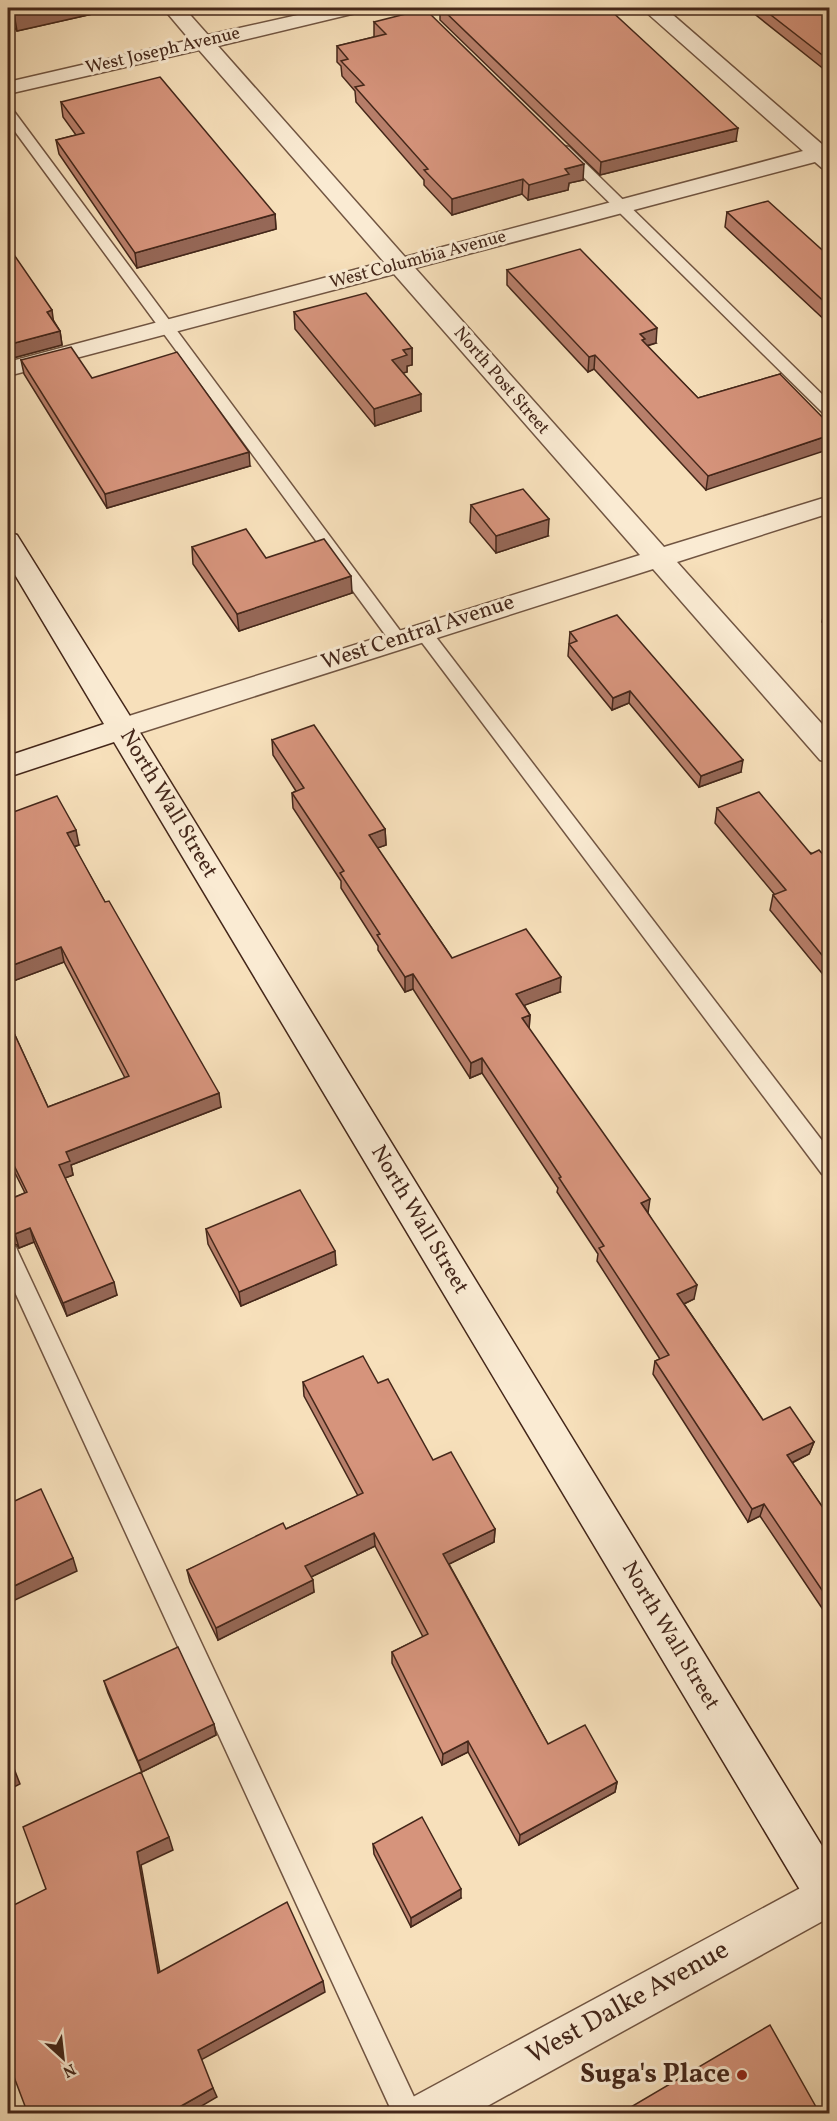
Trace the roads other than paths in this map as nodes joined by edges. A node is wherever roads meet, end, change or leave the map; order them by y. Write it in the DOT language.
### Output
graph roads {
  1 [pos="173,8"];
  2 [pos="353,8"];
  3 [pos="653,8"];
  4 [pos="204,41"];
  5 [pos="8,88"];
  6 [pos="8,113"];
  7 [pos="553,140"];
  8 [pos="826,156"];
  9 [pos="621,206"];
  10 [pos="399,265"];
  11 [pos="168,327"];
  12 [pos="8,369"];
  13 [pos="830,411"];
  14 [pos="830,504"];
  15 [pos="9,547"];
  16 [pos="655,557"];
  17 [pos="411,636"];
  18 [pos="123,728"];
  19 [pos="830,753"];
  20 [pos="8,767"];
  21 [pos="830,1168"];
  22 [pos="8,1254"];
  23 [pos="828,1896"];
  24 [pos="408,2114"];
  25 [pos="427,2114"];
  1 -- 4 [label="street, North Post Street"];
  2 -- 4 [label="street, West Joseph Avenue"];
  3 -- 8 [label="street"];
  4 -- 5 [label="street, West Joseph Avenue"];
  4 -- 10 [label="street, North Post Street"];
  6 -- 11 [label="lane"];
  7 -- 9 [label="lane"];
  8 -- 9 [label="street, West Columbia Avenue"];
  9 -- 10 [label="street, West Columbia Avenue"];
  9 -- 13 [label="lane"];
  10 -- 11 [label="street, West Columbia Avenue"];
  10 -- 16 [label="street, North Post Street"];
  11 -- 12 [label="street, West Columbia Avenue"];
  11 -- 17 [label="lane"];
  14 -- 16 [label="street, West Central Avenue"];
  15 -- 18 [label="street, North Wall Street"];
  16 -- 17 [label="street, West Central Avenue"];
  16 -- 19 [label="street, North Post Street"];
  17 -- 18 [label="street, West Central Avenue"];
  17 -- 21 [label="lane"];
  18 -- 20 [label="street, West Central Avenue"];
  18 -- 23 [label="street, North Wall Street"];
  22 -- 24 [label="lane"];
  23 -- 25 [label="street, West Dalke Avenue"];
}
